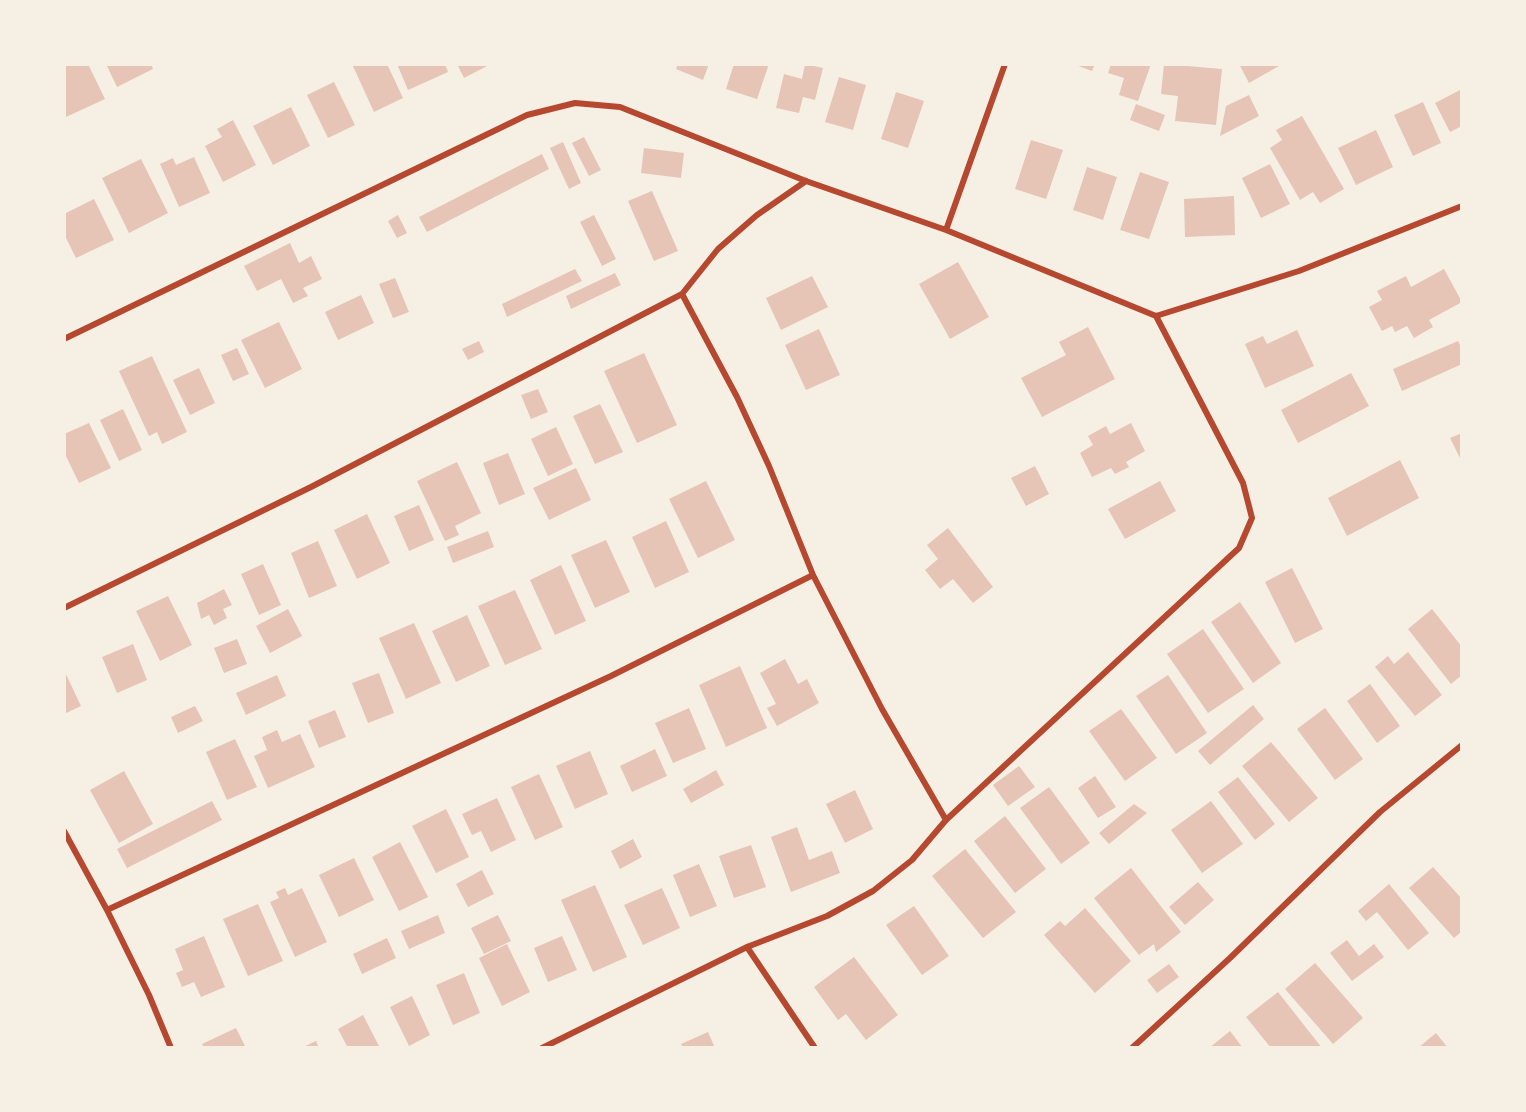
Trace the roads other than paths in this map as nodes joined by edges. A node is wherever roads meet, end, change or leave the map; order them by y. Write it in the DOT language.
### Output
graph roads {
  1 [pos="1005,64"];
  2 [pos="806,181"];
  3 [pos="1461,206"];
  4 [pos="946,230"];
  5 [pos="682,294"];
  6 [pos="1156,316"];
  7 [pos="64,339"];
  8 [pos="813,575"];
  9 [pos="64,608"];
  10 [pos="1461,745"];
  11 [pos="946,820"];
  12 [pos="64,831"];
  13 [pos="107,910"];
  14 [pos="747,947"];
  15 [pos="171,1047"];
  16 [pos="542,1047"];
  17 [pos="815,1047"];
  18 [pos="1132,1047"];
  1 -- 4 [label="street"];
  2 -- 4 [label="street"];
  2 -- 5 [label="street"];
  2 -- 7 [label="street"];
  3 -- 6 [label="street"];
  4 -- 6 [label="street"];
  5 -- 8 [label="street"];
  5 -- 9 [label="street"];
  6 -- 11 [label="street"];
  8 -- 11 [label="street"];
  8 -- 13 [label="street"];
  10 -- 18 [label="street"];
  11 -- 14 [label="street"];
  12 -- 13 [label="street"];
  13 -- 15 [label="street"];
  14 -- 16 [label="street"];
  14 -- 17 [label="street"];
}
